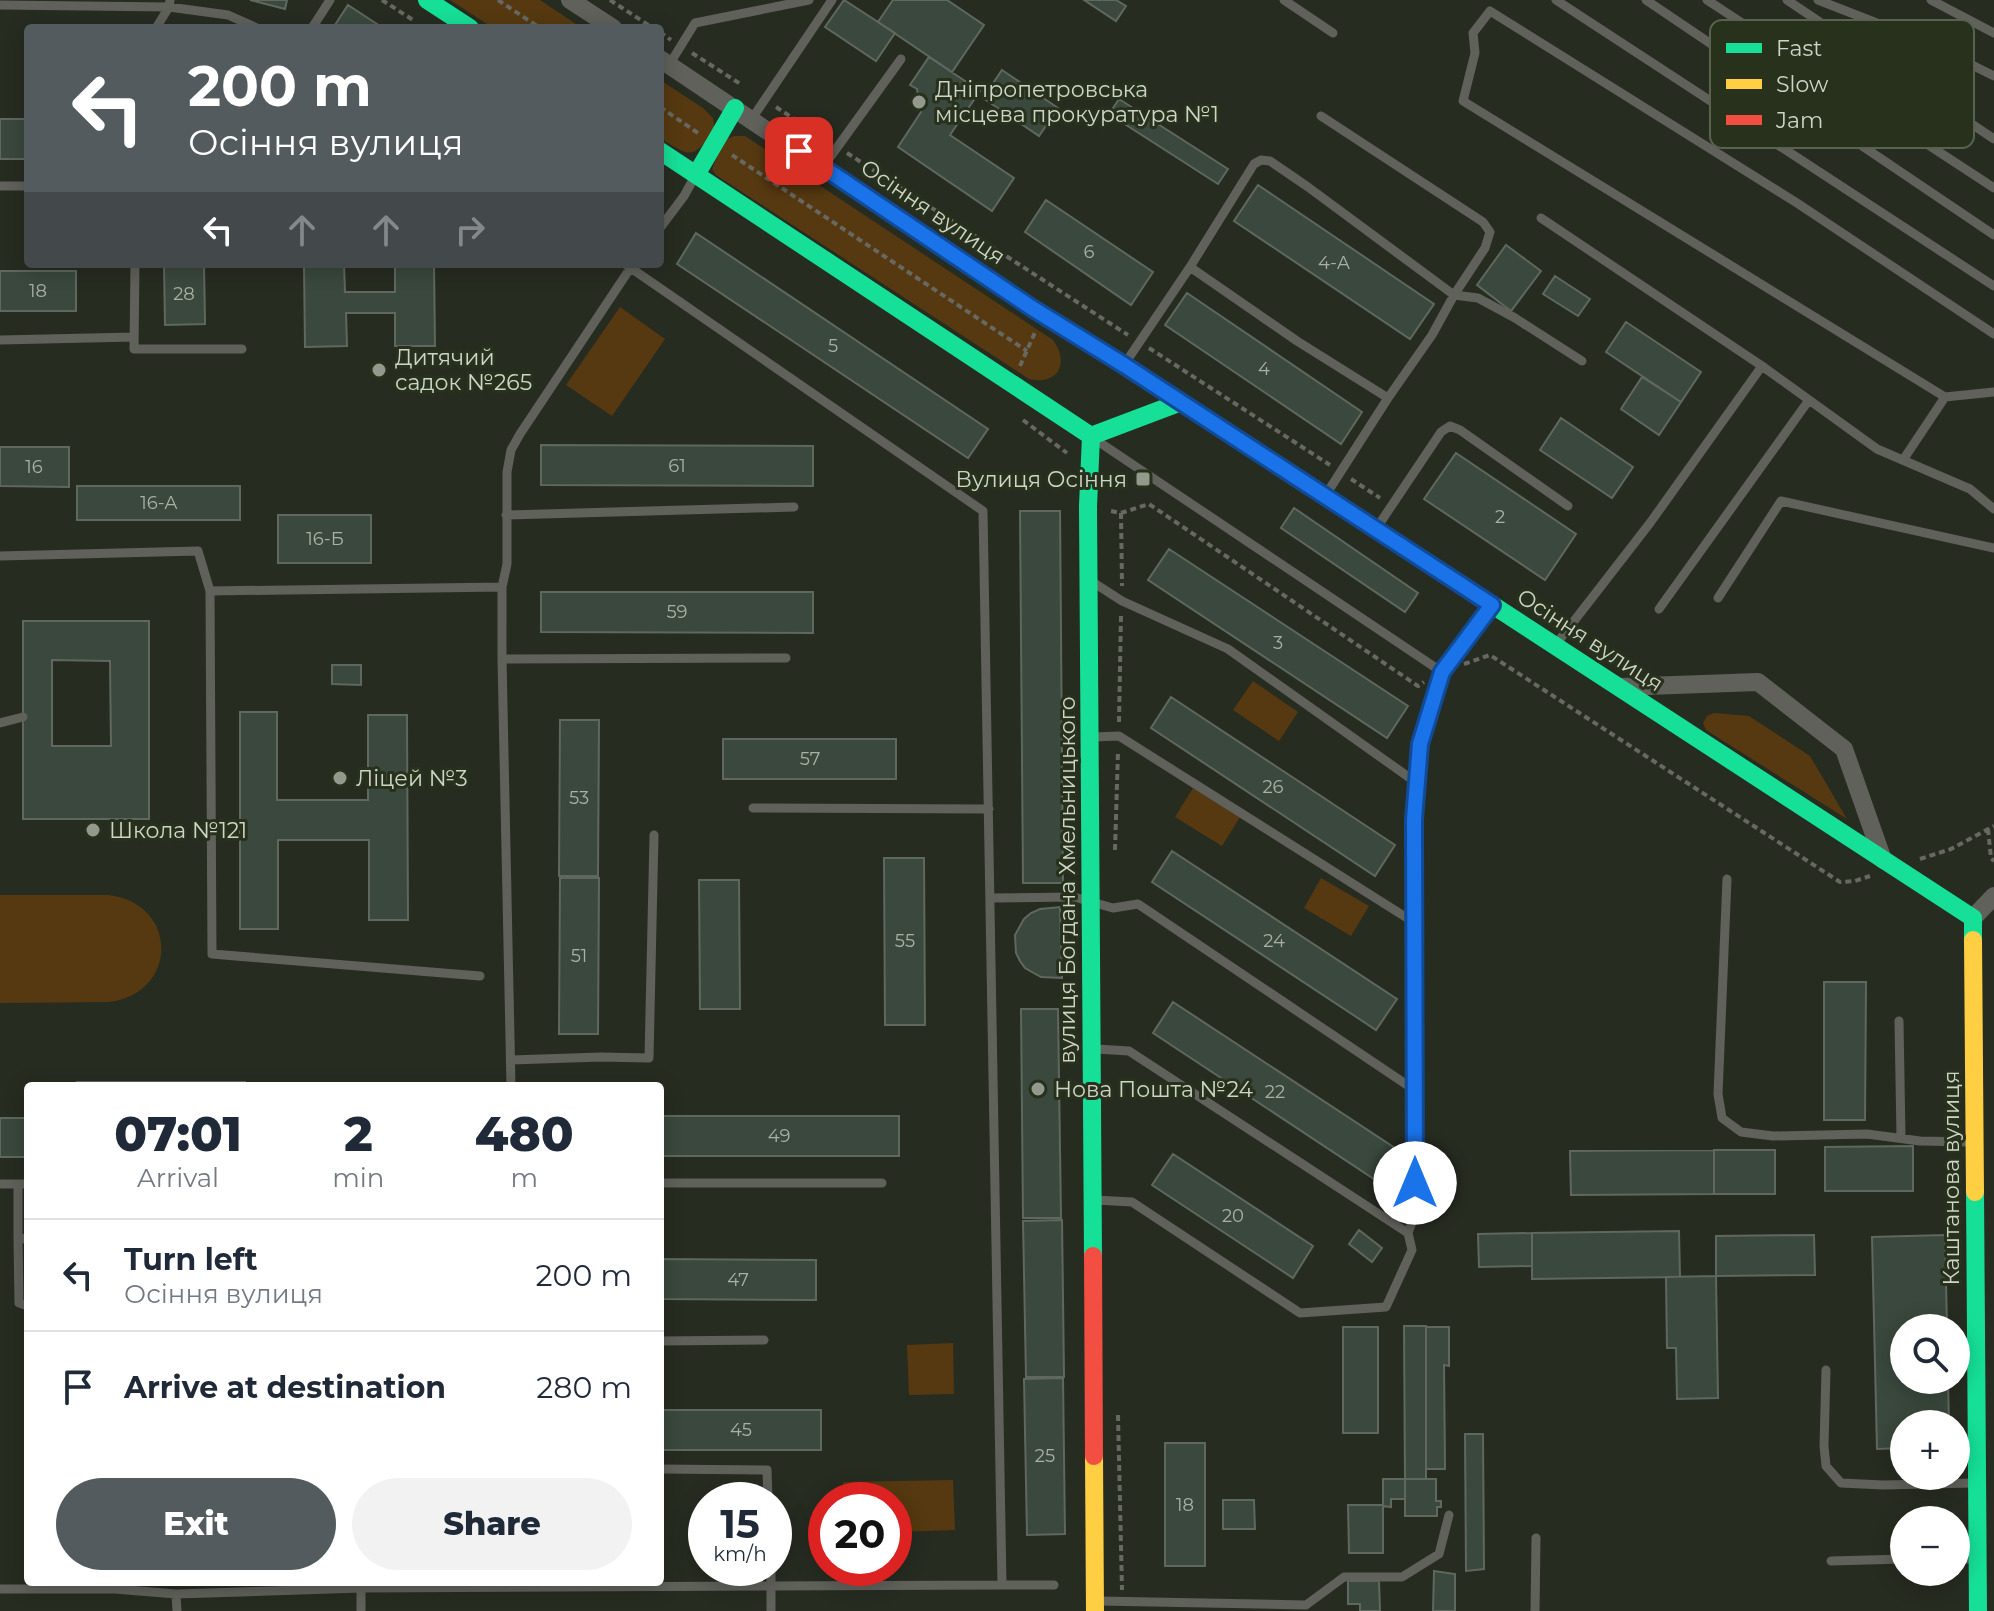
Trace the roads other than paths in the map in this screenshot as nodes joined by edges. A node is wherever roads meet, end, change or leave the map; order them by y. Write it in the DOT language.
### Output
graph roads {
  1 [pos="330,0"];
  2 [pos="427,0"];
  3 [pos="570,0"];
  4 [pos="809,0"];
  5 [pos="832,0"];
  6 [pos="1284,0"];
  7 [pos="1556,0"];
  8 [pos="1646,0"];
  9 [pos="1707,0"];
  10 [pos="1787,0"];
  11 [pos="1818,0"];
  12 [pos="1931,0"];
  13 [pos="170,3"];
  14 [pos="0,5"];
  15 [pos="1738,20"];
  16 [pos="1817,20"];
  17 [pos="1869,20"];
  18 [pos="1969,20"];
  19 [pos="1974,23"];
  20 [pos="158,24"];
  21 [pos="248,24"];
  22 [pos="315,24"];
  23 [pos="464,24"];
  24 [pos="607,24"];
  25 [pos="1333,33"];
  26 [pos="1994,33"];
  27 [pos="1710,43"];
  28 [pos="901,59"];
  29 [pos="665,62"];
  30 [pos="1974,66"];
  31 [pos="1994,76"];
  32 [pos="1710,101"];
  33 [pos="735,108"];
  34 [pos="1321,116"];
  35 [pos="751,120"];
  36 [pos="1974,126"];
  37 [pos="1994,139"];
  38 [pos="1783,148"];
  39 [pos="1865,148"];
  40 [pos="1933,148"];
  41 [pos="664,154"];
  42 [pos="823,167"];
  43 [pos="696,175"];
  44 [pos="0,186"];
  45 [pos="24,186"];
  46 [pos="1994,188"];
  47 [pos="1541,218"];
  48 [pos="664,223"];
  49 [pos="1994,235"];
  50 [pos="1190,267"];
  51 [pos="135,268"];
  52 [pos="627,268"];
  53 [pos="633,268"];
  54 [pos="1994,286"];
  55 [pos="1454,295"];
  56 [pos="1994,334"];
  57 [pos="134,337"];
  58 [pos="0,340"];
  59 [pos="242,349"];
  60 [pos="1582,361"];
  61 [pos="1124,365"];
  62 [pos="1762,366"];
  63 [pos="1994,392"];
  64 [pos="1945,397"];
  65 [pos="1388,398"];
  66 [pos="1809,400"];
  67 [pos="1181,402"];
  68 [pos="1091,436"];
  69 [pos="1903,460"];
  70 [pos="1325,496"];
  71 [pos="1568,506"];
  72 [pos="794,507"];
  73 [pos="1994,509"];
  74 [pos="506,515"];
  75 [pos="1376,529"];
  76 [pos="1994,548"];
  77 [pos="0,556"];
  78 [pos="1089,579"];
  79 [pos="502,587"];
  80 [pos="210,591"];
  81 [pos="1718,598"];
  82 [pos="1492,605"];
  83 [pos="1659,609"];
  84 [pos="1554,646"];
  85 [pos="786,658"];
  86 [pos="502,659"];
  87 [pos="1442,672"];
  88 [pos="1618,687"];
  89 [pos="23,717"];
  90 [pos="0,723"];
  91 [pos="1090,737"];
  92 [pos="1417,783"];
  93 [pos="753,808"];
  94 [pos="989,809"];
  95 [pos="654,835"];
  96 [pos="1888,863"];
  97 [pos="1727,879"];
  98 [pos="1994,896"];
  99 [pos="990,898"];
  100 [pos="1091,903"];
  101 [pos="1973,918"];
  102 [pos="1415,923"];
  103 [pos="480,976"];
  104 [pos="1899,1021"];
  105 [pos="1092,1049"];
  106 [pos="511,1060"];
  107 [pos="511,1082"];
  108 [pos="1416,1091"];
  109 [pos="1901,1137"];
  110 [pos="1975,1142"];
  111 [pos="664,1183"];
  112 [pos="882,1183"];
  113 [pos="0,1184"];
  114 [pos="23,1184"];
  115 [pos="1091,1199"];
  116 [pos="1408,1233"];
  117 [pos="23,1238"];
  118 [pos="24,1305"];
  119 [pos="764,1340"];
  120 [pos="664,1341"];
  121 [pos="1826,1370"];
  122 [pos="664,1469"];
  123 [pos="767,1482"];
  124 [pos="1977,1483"];
  125 [pos="1449,1515"];
  126 [pos="1536,1538"];
  127 [pos="1890,1559"];
  128 [pos="1970,1559"];
  129 [pos="1978,1559"];
  130 [pos="1831,1561"];
  131 [pos="664,1585"];
  132 [pos="688,1585"];
  133 [pos="1002,1585"];
  134 [pos="1054,1585"];
  135 [pos="56,1586"];
  136 [pos="437,1586"];
  137 [pos="772,1586"];
  138 [pos="792,1586"];
  139 [pos="361,1588"];
  140 [pos="0,1589"];
  141 [pos="176,1594"];
  142 [pos="1095,1606"];
  143 [pos="177,1611"];
  144 [pos="361,1611"];
  145 [pos="771,1611"];
  146 [pos="1535,1611"];
  147 [pos="1978,1611"];
  1 -- 22 [label="lane"];
  2 -- 23 [label="street"];
  3 -- 24 [label="street"];
  4 -- 29 [label="lane"];
  5 -- 35 [label="lane"];
  6 -- 25 [label="lane"];
  7 -- 32 [label="lane"];
  8 -- 27 [label="lane"];
  9 -- 15 [label="lane"];
  10 -- 16 [label="lane"];
  11 -- 17 [label="lane"];
  12 -- 18 [label="lane"];
  13 -- 14 [label="lane"];
  13 -- 20 [label="lane"];
  13 -- 21 [label="lane"];
  19 -- 26 [label="lane"];
  28 -- 42 [label="lane"];
  29 -- 33 [label="street, Осіння вулиця"];
  30 -- 31 [label="lane"];
  33 -- 35 [label="street, Осіння вулиця"];
  33 -- 43 [label="street"];
  34 -- 55 [label="lane"];
  35 -- 42 [label="street, Осіння вулиця"];
  36 -- 37 [label="lane"];
  38 -- 54 [label="lane"];
  39 -- 49 [label="lane"];
  40 -- 46 [label="lane"];
  41 -- 43 [label="street"];
  42 -- 61 [label="street, Осіння вулиця"];
  43 -- 48 [label="lane"];
  43 -- 68 [label="street"];
  44 -- 45 [label="lane"];
  47 -- 62 [label="lane"];
  50 -- 55 [label="lane"];
  50 -- 61 [label="lane"];
  50 -- 65 [label="lane"];
  51 -- 57 [label="lane"];
  52 -- 74 [label="lane"];
  53 -- 94 [label="lane"];
  55 -- 60 [label="lane"];
  55 -- 65 [label="lane"];
  56 -- 64 [label="lane"];
  57 -- 58 [label="lane"];
  57 -- 59 [label="lane"];
  61 -- 67 [label="street, Осіння вулиця"];
  62 -- 66 [label="lane"];
  62 -- 84 [label="lane"];
  63 -- 64 [label="lane"];
  64 -- 69 [label="lane"];
  65 -- 70 [label="lane"];
  66 -- 69 [label="lane"];
  66 -- 83 [label="lane"];
  67 -- 68 [label="street"];
  67 -- 70 [label="street, Осіння вулиця"];
  68 -- 78 [label="street, вулиця Богдана Хмельницького"];
  68 -- 87 [label="lane"];
  69 -- 73 [label="lane"];
  70 -- 75 [label="street, Осіння вулиця"];
  71 -- 75 [label="lane"];
  72 -- 74 [label="lane"];
  74 -- 79 [label="lane"];
  75 -- 82 [label="street, Осіння вулиця"];
  76 -- 81 [label="lane"];
  77 -- 80 [label="lane"];
  78 -- 91 [label="street, вулиця Богдана Хмельницького"];
  78 -- 92 [label="lane"];
  79 -- 80 [label="lane"];
  79 -- 86 [label="lane"];
  80 -- 103 [label="lane"];
  82 -- 84 [label="street, Осіння вулиця"];
  82 -- 87 [label="lane"];
  84 -- 88 [label="street, Осіння вулиця"];
  85 -- 86 [label="lane"];
  86 -- 106 [label="lane"];
  87 -- 92 [label="lane"];
  88 -- 96 [label="street, Осіння вулиця"];
  88 -- 96 [label="street"];
  89 -- 90 [label="lane"];
  91 -- 100 [label="street, вулиця Богдана Хмельницького"];
  91 -- 102 [label="lane"];
  92 -- 102 [label="lane"];
  93 -- 94 [label="lane"];
  94 -- 99 [label="lane"];
  95 -- 106 [label="lane"];
  96 -- 101 [label="street, Осіння вулиця"];
  97 -- 109 [label="lane"];
  98 -- 101 [label="street"];
  99 -- 100 [label="lane"];
  99 -- 133 [label="lane"];
  100 -- 105 [label="street, вулиця Богдана Хмельницького"];
  100 -- 108 [label="lane"];
  101 -- 110 [label="street, Каштанова вулиця"];
  102 -- 108 [label="lane"];
  104 -- 109 [label="lane"];
  105 -- 115 [label="street, вулиця Богдана Хмельницького"];
  105 -- 116 [label="lane"];
  106 -- 107 [label="lane"];
  108 -- 116 [label="lane"];
  109 -- 110 [label="lane"];
  110 -- 124 [label="street, Каштанова вулиця"];
  111 -- 112 [label="lane"];
  113 -- 114 [label="lane"];
  114 -- 117 [label="lane"];
  115 -- 116 [label="lane"];
  115 -- 142 [label="street, вулиця Богдана Хмельницького"];
  117 -- 118 [label="lane"];
  119 -- 120 [label="lane"];
  121 -- 124 [label="lane"];
  122 -- 123 [label="lane"];
  124 -- 129 [label="street, Каштанова вулиця"];
  125 -- 142 [label="lane"];
  126 -- 146 [label="lane"];
  127 -- 130 [label="lane"];
  128 -- 129 [label="lane"];
  129 -- 147 [label="street, Каштанова вулиця"];
  131 -- 132 [label="lane"];
  133 -- 134 [label="lane"];
  133 -- 138 [label="lane"];
  135 -- 140 [label="lane"];
  135 -- 141 [label="lane"];
  136 -- 139 [label="lane"];
  137 -- 145 [label="lane"];
  139 -- 141 [label="lane"];
  139 -- 144 [label="lane"];
  141 -- 143 [label="lane"];
}
